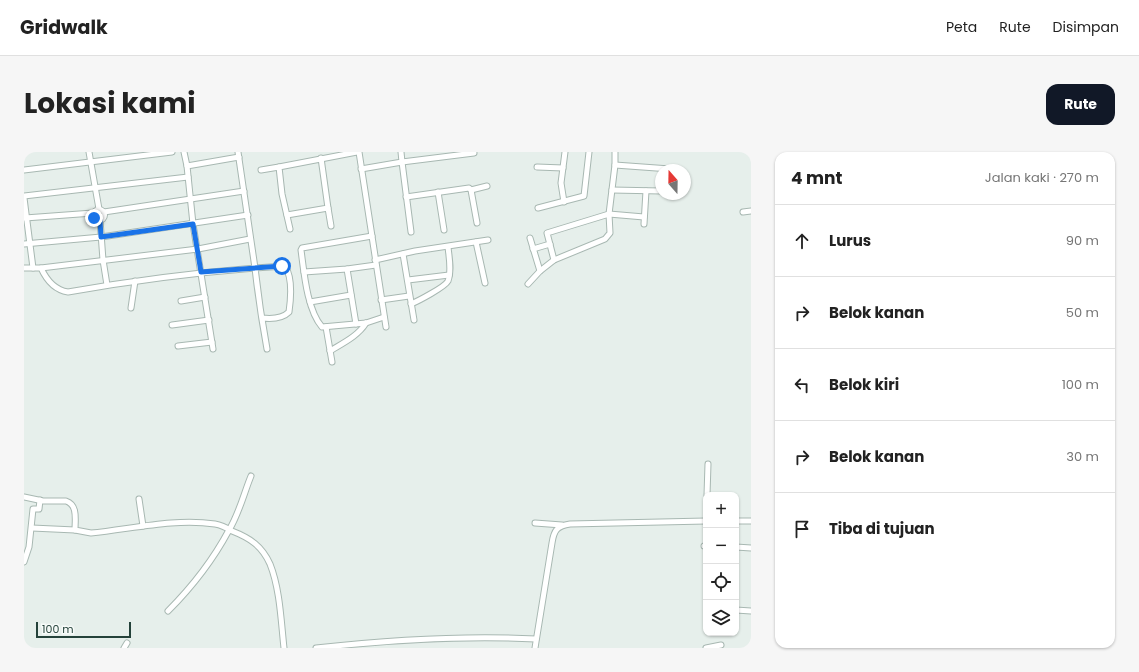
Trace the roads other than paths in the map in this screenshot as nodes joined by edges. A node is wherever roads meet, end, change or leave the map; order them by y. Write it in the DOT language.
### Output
graph roads {
  1 [pos="89,152"];
  2 [pos="172,152"];
  3 [pos="184,152"];
  4 [pos="358,152"];
  5 [pos="401,152"];
  6 [pos="565,152"];
  7 [pos="589,152"];
  8 [pos="615,152"];
  9 [pos="474,153"];
  10 [pos="239,154"];
  11 [pos="436,155"];
  12 [pos="321,158"];
  13 [pos="402,162"];
  14 [pos="91,163"];
  15 [pos="615,165"];
  16 [pos="187,166"];
  17 [pos="279,167"];
  18 [pos="537,167"];
  19 [pos="563,168"];
  20 [pos="361,169"];
  21 [pos="655,169"];
  22 [pos="24,170"];
  23 [pos="261,170"];
  24 [pos="188,177"];
  25 [pos="486,186"];
  26 [pos="95,188"];
  27 [pos="471,190"];
  28 [pos="612,190"];
  29 [pos="244,191"];
  30 [pos="646,191"];
  31 [pos="655,191"];
  32 [pos="438,192"];
  33 [pos="24,197"];
  34 [pos="406,197"];
  35 [pos="191,199"];
  36 [pos="564,202"];
  37 [pos="328,208"];
  38 [pos="538,208"];
  39 [pos="102,210"];
  40 [pos="751,211"];
  41 [pos="743,212"];
  42 [pos="93,213"];
  43 [pos="609,214"];
  44 [pos="248,215"];
  45 [pos="287,215"];
  46 [pos="644,217"];
  47 [pos="26,218"];
  48 [pos="100,220"];
  49 [pos="477,223"];
  50 [pos="193,224"];
  51 [pos="644,224"];
  52 [pos="331,226"];
  53 [pos="290,228"];
  54 [pos="444,230"];
  55 [pos="411,232"];
  56 [pos="372,236"];
  57 [pos="101,237"];
  58 [pos="530,238"];
  59 [pos="250,239"];
  60 [pos="488,240"];
  61 [pos="476,242"];
  62 [pos="24,244"];
  63 [pos="30,244"];
  64 [pos="550,244"];
  65 [pos="448,247"];
  66 [pos="198,249"];
  67 [pos="533,249"];
  68 [pos="404,254"];
  69 [pos="103,260"];
  70 [pos="554,260"];
  71 [pos="376,262"];
  72 [pos="24,268"];
  73 [pos="33,268"];
  74 [pos="41,268"];
  75 [pos="255,268"];
  76 [pos="347,269"];
  77 [pos="540,271"];
  78 [pos="201,272"];
  79 [pos="304,272"];
  80 [pos="449,274"];
  81 [pos="408,280"];
  82 [pos="135,281"];
  83 [pos="486,283"];
  84 [pos="528,284"];
  85 [pos="107,285"];
  86 [pos="351,295"];
  87 [pos="409,296"];
  88 [pos="205,297"];
  89 [pos="381,300"];
  90 [pos="181,301"];
  91 [pos="310,302"];
  92 [pos="411,304"];
  93 [pos="130,308"];
  94 [pos="262,318"];
  95 [pos="384,318"];
  96 [pos="209,320"];
  97 [pos="414,320"];
  98 [pos="366,323"];
  99 [pos="356,324"];
  100 [pos="172,325"];
  101 [pos="326,327"];
  102 [pos="386,327"];
  103 [pos="212,342"];
  104 [pos="178,346"];
  105 [pos="213,349"];
  106 [pos="267,349"];
  107 [pos="330,351"];
  108 [pos="332,362"];
  109 [pos="708,464"];
  110 [pos="251,476"];
  111 [pos="707,492"];
  112 [pos="24,497"];
  113 [pos="139,499"];
  114 [pos="40,500"];
  115 [pos="703,520"];
  116 [pos="739,521"];
  117 [pos="751,521"];
  118 [pos="535,523"];
  119 [pos="562,525"];
  120 [pos="143,526"];
  121 [pos="32,528"];
  122 [pos="228,529"];
  123 [pos="75,530"];
  124 [pos="739,547"];
  125 [pos="751,548"];
  126 [pos="24,562"];
  127 [pos="739,610"];
  128 [pos="168,611"];
  129 [pos="751,611"];
  130 [pos="536,639"];
  131 [pos="721,645"];
  132 [pos="284,648"];
  133 [pos="316,648"];
  134 [pos="535,648"];
  135 [pos="706,648"];
  1 -- 14 [label="street"];
  2 -- 14 [label="street"];
  3 -- 16 [label="street"];
  4 -- 12 [label="street"];
  4 -- 20 [label="street"];
  5 -- 13 [label="street"];
  6 -- 19 [label="street"];
  7 -- 36 [label="street"];
  8 -- 15 [label="street"];
  9 -- 11 [label="street"];
  10 -- 16 [label="street"];
  10 -- 29 [label="street"];
  11 -- 13 [label="street"];
  12 -- 17 [label="street"];
  12 -- 37 [label="street"];
  13 -- 20 [label="street"];
  13 -- 34 [label="street"];
  14 -- 22 [label="street"];
  14 -- 26 [label="street"];
  15 -- 21 [label="street"];
  15 -- 28 [label="street"];
  16 -- 24 [label="street"];
  17 -- 23 [label="street"];
  17 -- 45 [label="street"];
  18 -- 19 [label="street"];
  19 -- 36 [label="street"];
  20 -- 56 [label="street"];
  24 -- 26 [label="street"];
  24 -- 35 [label="street"];
  25 -- 27 [label="street"];
  26 -- 33 [label="street"];
  26 -- 39 [label="street"];
  27 -- 32 [label="street"];
  27 -- 49 [label="street"];
  28 -- 30 [label="street"];
  28 -- 43 [label="street"];
  29 -- 35 [label="street"];
  29 -- 44 [label="street"];
  30 -- 31 [label="street"];
  30 -- 46 [label="street"];
  32 -- 34 [label="street"];
  32 -- 54 [label="street"];
  33 -- 47 [label="street"];
  34 -- 55 [label="street"];
  35 -- 39 [label="street"];
  35 -- 50 [label="street"];
  36 -- 38 [label="street"];
  37 -- 45 [label="street"];
  37 -- 52 [label="street"];
  39 -- 42 [label="street"];
  39 -- 48 [label="street"];
  40 -- 41 [label="street"];
  42 -- 47 [label="street"];
  42 -- 48 [label="street"];
  43 -- 46 [label="street"];
  43 -- 64 [label="street"];
  43 -- 70 [label="street"];
  44 -- 50 [label="street"];
  44 -- 59 [label="street"];
  45 -- 53 [label="street"];
  46 -- 51 [label="street"];
  47 -- 63 [label="street"];
  48 -- 57 [label="street"];
  50 -- 57 [label="street"];
  50 -- 66 [label="street"];
  56 -- 71 [label="street"];
  56 -- 79 [label="street"];
  57 -- 63 [label="street"];
  57 -- 69 [label="street"];
  58 -- 67 [label="street"];
  59 -- 66 [label="street"];
  59 -- 75 [label="street"];
  60 -- 61 [label="street"];
  61 -- 65 [label="street"];
  61 -- 83 [label="street"];
  62 -- 63 [label="street"];
  63 -- 73 [label="street"];
  64 -- 67 [label="street"];
  64 -- 70 [label="street"];
  65 -- 68 [label="street"];
  65 -- 80 [label="street"];
  66 -- 69 [label="street"];
  66 -- 78 [label="street"];
  67 -- 77 [label="street"];
  68 -- 71 [label="street"];
  68 -- 81 [label="street"];
  69 -- 74 [label="street"];
  69 -- 85 [label="street"];
  70 -- 77 [label="street"];
  71 -- 76 [label="street"];
  71 -- 89 [label="street"];
  72 -- 73 [label="street"];
  73 -- 74 [label="street"];
  74 -- 85 [label="street"];
  75 -- 78 [label="street"];
  75 -- 94 [label="street"];
  75 -- 94 [label="street"];
  76 -- 79 [label="street"];
  76 -- 86 [label="street"];
  77 -- 84 [label="street"];
  78 -- 82 [label="street"];
  78 -- 88 [label="street"];
  79 -- 91 [label="street"];
  80 -- 81 [label="street"];
  80 -- 92 [label="street"];
  81 -- 87 [label="street"];
  82 -- 85 [label="street"];
  82 -- 93 [label="street"];
  86 -- 91 [label="street"];
  86 -- 99 [label="street"];
  87 -- 89 [label="street"];
  87 -- 92 [label="street"];
  88 -- 90 [label="street"];
  88 -- 96 [label="street"];
  89 -- 95 [label="street"];
  91 -- 101 [label="street"];
  92 -- 97 [label="street"];
  94 -- 106 [label="street"];
  95 -- 98 [label="street"];
  95 -- 102 [label="street"];
  96 -- 100 [label="street"];
  96 -- 103 [label="street"];
  98 -- 99 [label="street"];
  98 -- 107 [label="street"];
  99 -- 101 [label="street"];
  101 -- 107 [label="street"];
  103 -- 104 [label="street"];
  103 -- 105 [label="street"];
  107 -- 108 [label="street"];
  109 -- 111 [label="street"];
  110 -- 122 [label="street"];
  112 -- 114 [label="street"];
  113 -- 120 [label="street"];
  114 -- 121 [label="street"];
  114 -- 123 [label="street"];
  115 -- 119 [label="street"];
  116 -- 117 [label="street"];
  118 -- 119 [label="street"];
  119 -- 130 [label="street"];
  120 -- 122 [label="street"];
  120 -- 123 [label="street"];
  121 -- 123 [label="street"];
  121 -- 126 [label="street"];
  122 -- 128 [label="street"];
  122 -- 132 [label="street"];
  124 -- 125 [label="street"];
  127 -- 129 [label="street"];
  130 -- 133 [label="street"];
  130 -- 134 [label="street"];
  131 -- 135 [label="street"];
}
